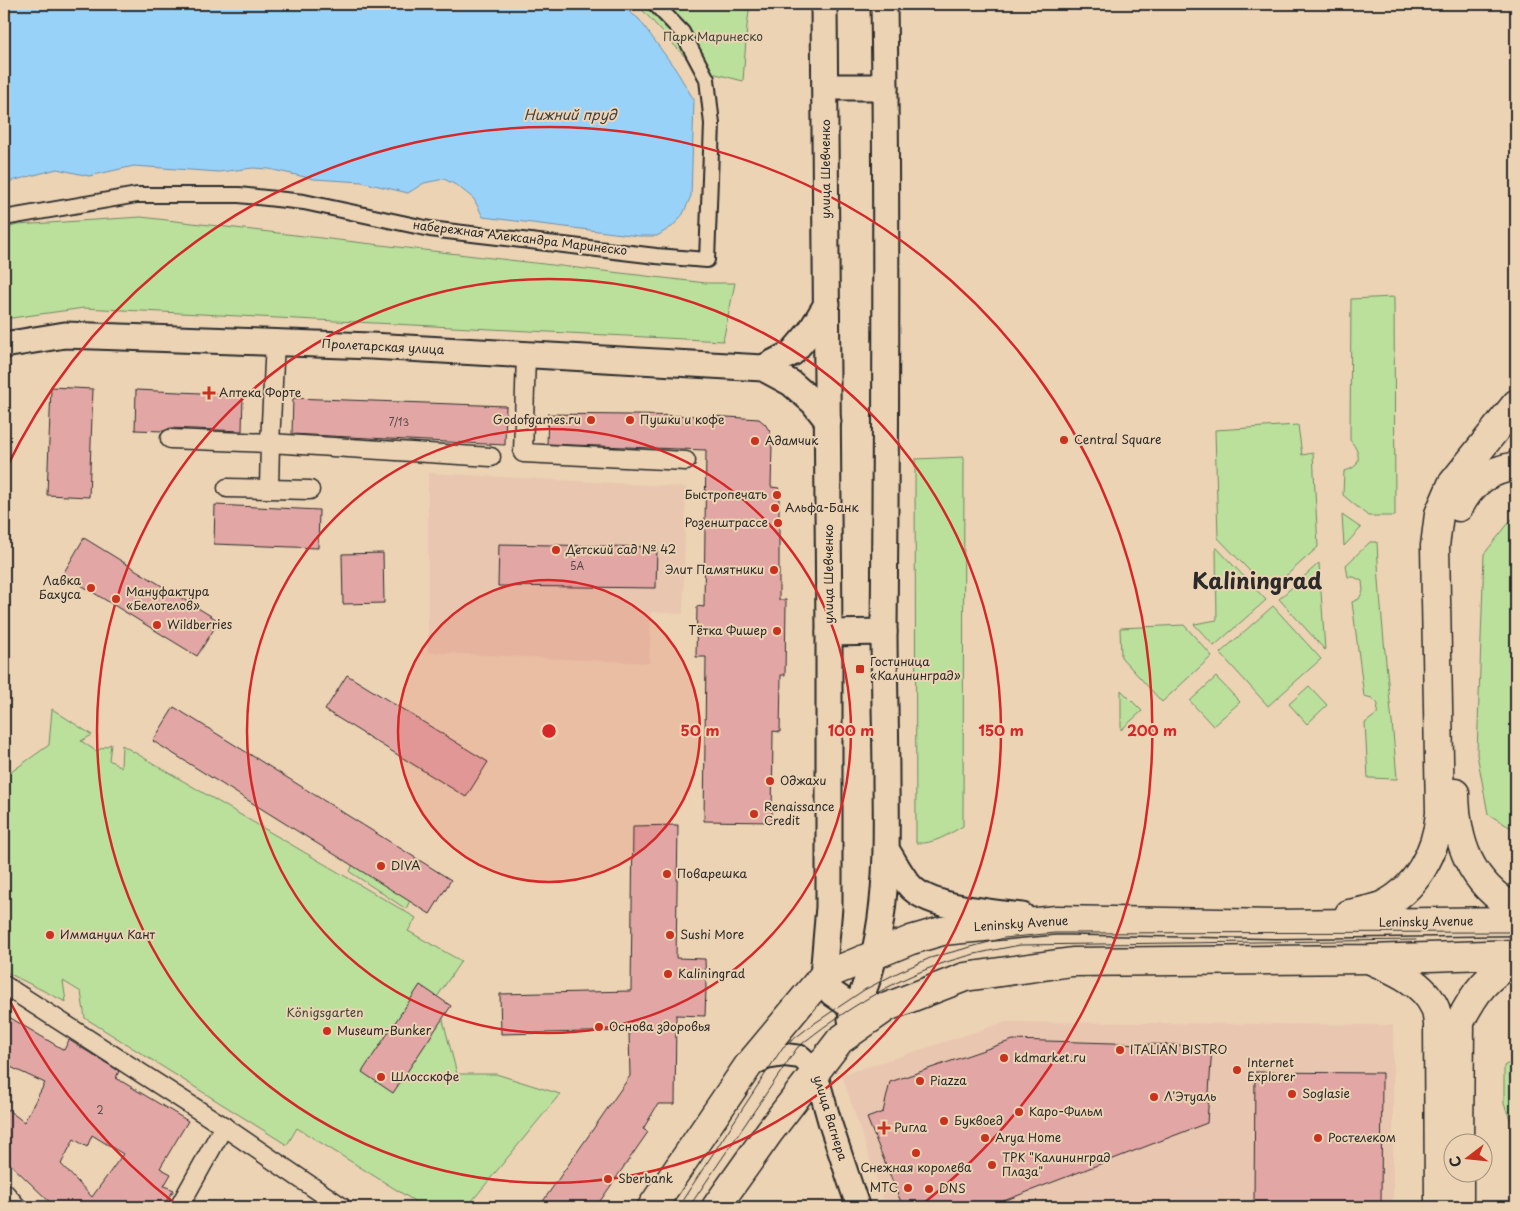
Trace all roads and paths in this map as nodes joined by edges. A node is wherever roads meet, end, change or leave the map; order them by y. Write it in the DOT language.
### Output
graph roads {
  1 [pos="655,4"];
  2 [pos="824,4"];
  3 [pos="884,4"];
  4 [pos="826,87"];
  5 [pos="885,87"];
  6 [pos="4,218"];
  7 [pos="827,304"];
  8 [pos="275,342"];
  9 [pos="4,345"];
  10 [pos="526,356"];
  11 [pos="763,368"];
  12 [pos="1516,404"];
  13 [pos="828,421"];
  14 [pos="170,439"];
  15 [pos="270,444"];
  16 [pos="491,457"];
  17 [pos="686,461"];
  18 [pos="1516,466"];
  19 [pos="227,488"];
  20 [pos="269,489"];
  21 [pos="310,490"];
  22 [pos="884,632"];
  23 [pos="829,633"];
  24 [pos="887,851"];
  25 [pos="1516,909"];
  26 [pos="1057,920"];
  27 [pos="1516,921"];
  28 [pos="1314,923"];
  29 [pos="1516,954"];
  30 [pos="873,956"];
  31 [pos="1370,959"];
  32 [pos="1516,959"];
  33 [pos="822,976"];
  34 [pos="4,985"];
  35 [pos="858,1006"];
  36 [pos="887,1007"];
  37 [pos="840,1040"];
  38 [pos="748,1066"];
  39 [pos="815,1070"];
  40 [pos="224,1126"];
  41 [pos="1460,1134"];
  42 [pos="1459,1184"];
  43 [pos="4,1192"];
  44 [pos="18,1207"];
  45 [pos="178,1207"];
  46 [pos="342,1207"];
  47 [pos="652,1207"];
  48 [pos="716,1207"];
  49 [pos="858,1207"];
  50 [pos="1439,1207"];
  51 [pos="1459,1207"];
  1 -- 6 [label="street, набережная Александра Маринеско"];
  2 -- 4 [label="main road, улица Шевченко"];
  3 -- 5 [label="main road"];
  4 -- 5 [label="main road"];
  4 -- 7 [label="main road, улица Шевченко"];
  5 -- 22 [label="main road"];
  7 -- 11 [label="main road"];
  7 -- 13 [label="main road, улица Шевченко"];
  8 -- 9 [label="main road, Пролетарская улица"];
  8 -- 10 [label="main road, Пролетарская улица"];
  8 -- 15 [label="street"];
  10 -- 11 [label="main road, Пролетарская улица"];
  10 -- 17 [label="street"];
  11 -- 13 [label="main road, Пролетарская улица"];
  12 -- 28 [label="main road"];
  13 -- 23 [label="main road, улица Шевченко"];
  14 -- 15 [label="street"];
  15 -- 16 [label="street"];
  15 -- 20 [label="street"];
  18 -- 25 [label="main road"];
  19 -- 20 [label="street"];
  20 -- 21 [label="street"];
  22 -- 23 [label="main road"];
  22 -- 24 [label="main road"];
  23 -- 33 [label="main road, улица Шевченко"];
  24 -- 26 [label="main road"];
  24 -- 30 [label="main road"];
  26 -- 28 [label="main road, Leninsky Avenue"];
  26 -- 30 [label="main road, Leninsky Avenue"];
  27 -- 28 [label="main road, Leninsky Avenue"];
  29 -- 31 [label="main road"];
  30 -- 33 [label="main road, Leninsky Avenue"];
  30 -- 35 [label="main road"];
  31 -- 36 [label="main road"];
  31 -- 50 [label="main road"];
  32 -- 41 [label="main road"];
  33 -- 35 [label="main road"];
  33 -- 38 [label="main road, Leninsky Avenue"];
  34 -- 40 [label="street"];
  35 -- 36 [label="main road"];
  35 -- 37 [label="main road"];
  36 -- 37 [label="main road"];
  37 -- 39 [label="main road"];
  38 -- 39 [label="street, улица Вагнера"];
  38 -- 47 [label="main road, Leninsky Avenue"];
  39 -- 48 [label="main road"];
  39 -- 49 [label="street, улица Вагнера"];
  40 -- 45 [label="street"];
  40 -- 46 [label="street"];
  42 -- 51 [label="main road"];
  43 -- 44 [label="street"];
}
